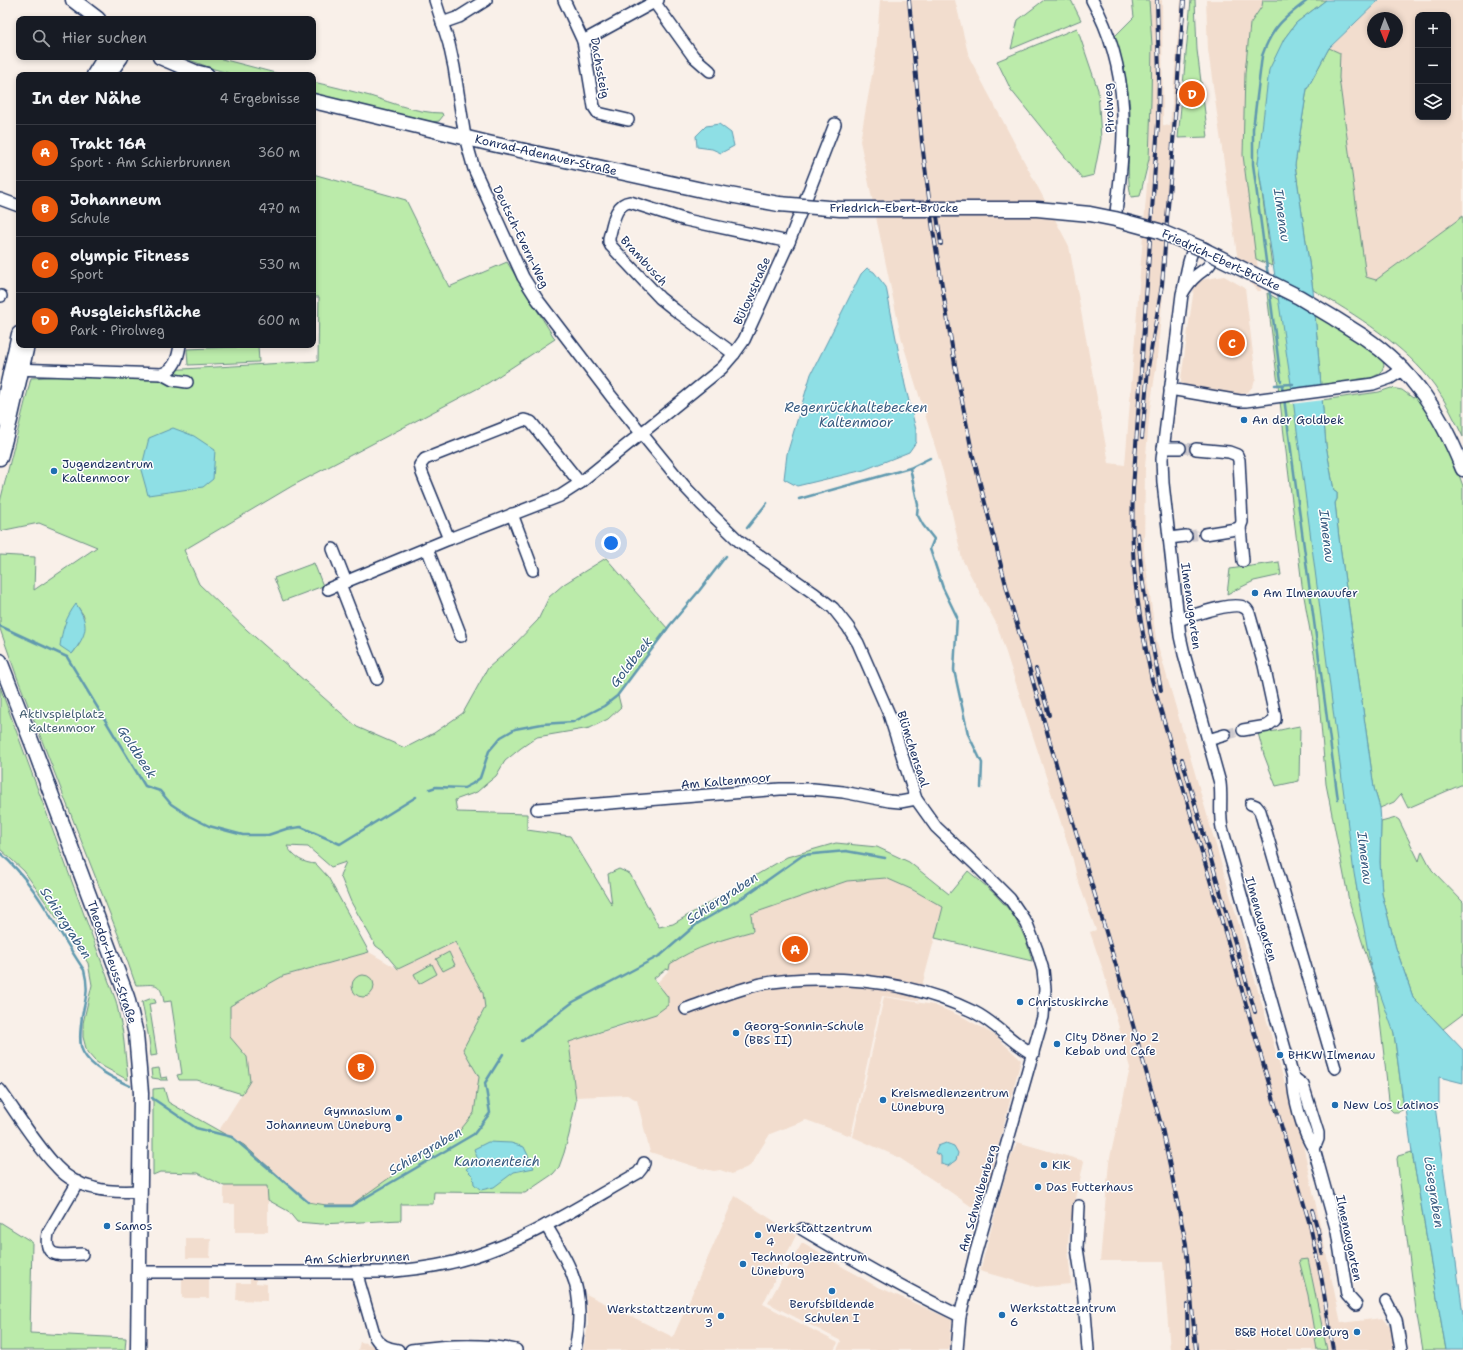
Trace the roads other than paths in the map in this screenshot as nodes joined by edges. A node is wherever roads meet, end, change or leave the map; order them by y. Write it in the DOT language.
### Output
graph roads {
  1 [pos="73,0"];
  2 [pos="435,0"];
  3 [pos="486,0"];
  4 [pos="564,0"];
  5 [pos="1092,0"];
  6 [pos="656,1"];
  7 [pos="94,16"];
  8 [pos="442,23"];
  9 [pos="584,41"];
  10 [pos="103,60"];
  11 [pos="119,60"];
  12 [pos="167,60"];
  13 [pos="710,71"];
  14 [pos="96,72"];
  15 [pos="110,72"];
  16 [pos="195,72"];
  17 [pos="316,102"];
  18 [pos="628,120"];
  19 [pos="835,124"];
  20 [pos="465,137"];
  21 [pos="0,195"];
  22 [pos="16,197"];
  23 [pos="0,199"];
  24 [pos="779,204"];
  25 [pos="16,205"];
  26 [pos="1116,220"];
  27 [pos="789,242"];
  28 [pos="1182,294"];
  29 [pos="18,348"];
  30 [pos="26,348"];
  31 [pos="179,348"];
  32 [pos="734,354"];
  33 [pos="16,369"];
  34 [pos="1404,369"];
  35 [pos="162,374"];
  36 [pos="187,382"];
  37 [pos="1170,389"];
  38 [pos="0,419"];
  39 [pos="642,434"];
  40 [pos="1162,448"];
  41 [pos="1180,448"];
  42 [pos="1196,449"];
  43 [pos="0,458"];
  44 [pos="1463,469"];
  45 [pos="580,483"];
  46 [pos="686,488"];
  47 [pos="512,514"];
  48 [pos="1240,527"];
  49 [pos="1205,534"];
  50 [pos="1186,536"];
  51 [pos="1169,538"];
  52 [pos="449,539"];
  53 [pos="427,548"];
  54 [pos="333,549"];
  55 [pos="1243,561"];
  56 [pos="533,570"];
  57 [pos="343,583"];
  58 [pos="328,588"];
  59 [pos="1178,620"];
  60 [pos="461,636"];
  61 [pos="0,662"];
  62 [pos="377,679"];
  63 [pos="1243,730"];
  64 [pos="1225,735"];
  65 [pos="1208,740"];
  66 [pos="916,799"];
  67 [pos="1251,804"];
  68 [pos="537,810"];
  69 [pos="686,1009"];
  70 [pos="1033,1054"];
  71 [pos="1335,1068"];
  72 [pos="0,1090"];
  73 [pos="644,1163"];
  74 [pos="78,1182"];
  75 [pos="140,1191"];
  76 [pos="1079,1206"];
  77 [pos="546,1225"];
  78 [pos="802,1229"];
  79 [pos="82,1254"];
  80 [pos="139,1272"];
  81 [pos="358,1272"];
  82 [pos="1386,1301"];
  83 [pos="1356,1305"];
  84 [pos="960,1316"];
  85 [pos="138,1350"];
  86 [pos="398,1350"];
  87 [pos="411,1350"];
  88 [pos="516,1350"];
  89 [pos="576,1350"];
  90 [pos="957,1350"];
  91 [pos="1088,1350"];
  92 [pos="1401,1350"];
  1 -- 7 [label="main road"];
  2 -- 8 [label="street, Deutsch-Evern-Weg"];
  3 -- 8 [label="street"];
  4 -- 9 [label="street, Dachssteig"];
  5 -- 26 [label="street, Pirolweg"];
  6 -- 9 [label="street"];
  6 -- 13 [label="street"];
  8 -- 20 [label="street, Deutsch-Evern-Weg"];
  9 -- 18 [label="street, Dachssteig"];
  10 -- 14 [label="main road"];
  11 -- 15 [label="main road"];
  12 -- 16 [label="main road"];
  17 -- 20 [label="main road, Konrad-Adenauer-Straße"];
  19 -- 27 [label="street, Bülowstraße"];
  20 -- 24 [label="main road, Konrad-Adenauer-Straße"];
  20 -- 39 [label="street, Deutsch-Evern-Weg"];
  21 -- 22 [label="street"];
  23 -- 25 [label="street"];
  24 -- 26 [label="main road, Friedrich-Ebert-Brücke, bridge"];
  26 -- 34 [label="main road, Friedrich-Ebert-Brücke, bridge"];
  27 -- 32 [label="street, Bülowstraße"];
  27 -- 32 [label="street, Brambusch"];
  28 -- 37 [label="street, Ilmenaugarten"];
  29 -- 33 [label="main road"];
  30 -- 33 [label="main road"];
  31 -- 35 [label="street"];
  32 -- 39 [label="street, Bülowstraße"];
  33 -- 35 [label="street"];
  33 -- 38 [label="main road"];
  33 -- 43 [label="main road"];
  34 -- 37 [label="street"];
  34 -- 44 [label="main road, Friedrich-Ebert-Brücke"];
  35 -- 36 [label="street"];
  37 -- 40 [label="street, Ilmenaugarten"];
  39 -- 45 [label="street, Bülowstraße"];
  39 -- 46 [label="street, Deutsch-Evern-Weg"];
  40 -- 41 [label="street"];
  40 -- 51 [label="street, Ilmenaugarten"];
  42 -- 48 [label="street"];
  45 -- 47 [label="street, Bülowstraße"];
  45 -- 52 [label="street"];
  46 -- 66 [label="street, Blümchensaal"];
  47 -- 52 [label="street, Bülowstraße"];
  47 -- 56 [label="street"];
  48 -- 49 [label="street"];
  48 -- 55 [label="street"];
  50 -- 51 [label="street"];
  51 -- 59 [label="street, Ilmenaugarten"];
  52 -- 53 [label="street, Bülowstraße"];
  53 -- 57 [label="street, Bülowstraße"];
  53 -- 60 [label="street"];
  54 -- 57 [label="street"];
  57 -- 58 [label="street, Bülowstraße"];
  57 -- 62 [label="street"];
  59 -- 63 [label="street"];
  59 -- 65 [label="street, Ilmenaugarten"];
  61 -- 75 [label="main road, Theodor-Heuss-Straße"];
  64 -- 65 [label="street"];
  65 -- 83 [label="street, Ilmenaugarten"];
  66 -- 68 [label="street, Am Kaltenmoor"];
  66 -- 70 [label="street, Blümchensaal"];
  67 -- 71 [label="street"];
  69 -- 70 [label="street"];
  70 -- 84 [label="street, Am Schwalbenberg"];
  72 -- 74 [label="street"];
  73 -- 77 [label="street, Am Schierbrunnen"];
  74 -- 75 [label="street"];
  74 -- 79 [label="street"];
  75 -- 80 [label="main road, Theodor-Heuss-Straße"];
  76 -- 91 [label="street"];
  77 -- 81 [label="street, Am Schierbrunnen"];
  77 -- 89 [label="street"];
  78 -- 84 [label="street"];
  80 -- 81 [label="street, Am Schierbrunnen"];
  80 -- 85 [label="main road, Theodor-Heuss-Straße"];
  81 -- 86 [label="street"];
  82 -- 92 [label="street"];
  84 -- 90 [label="street, Am Schwalbenberg"];
  87 -- 88 [label="street"];
}
